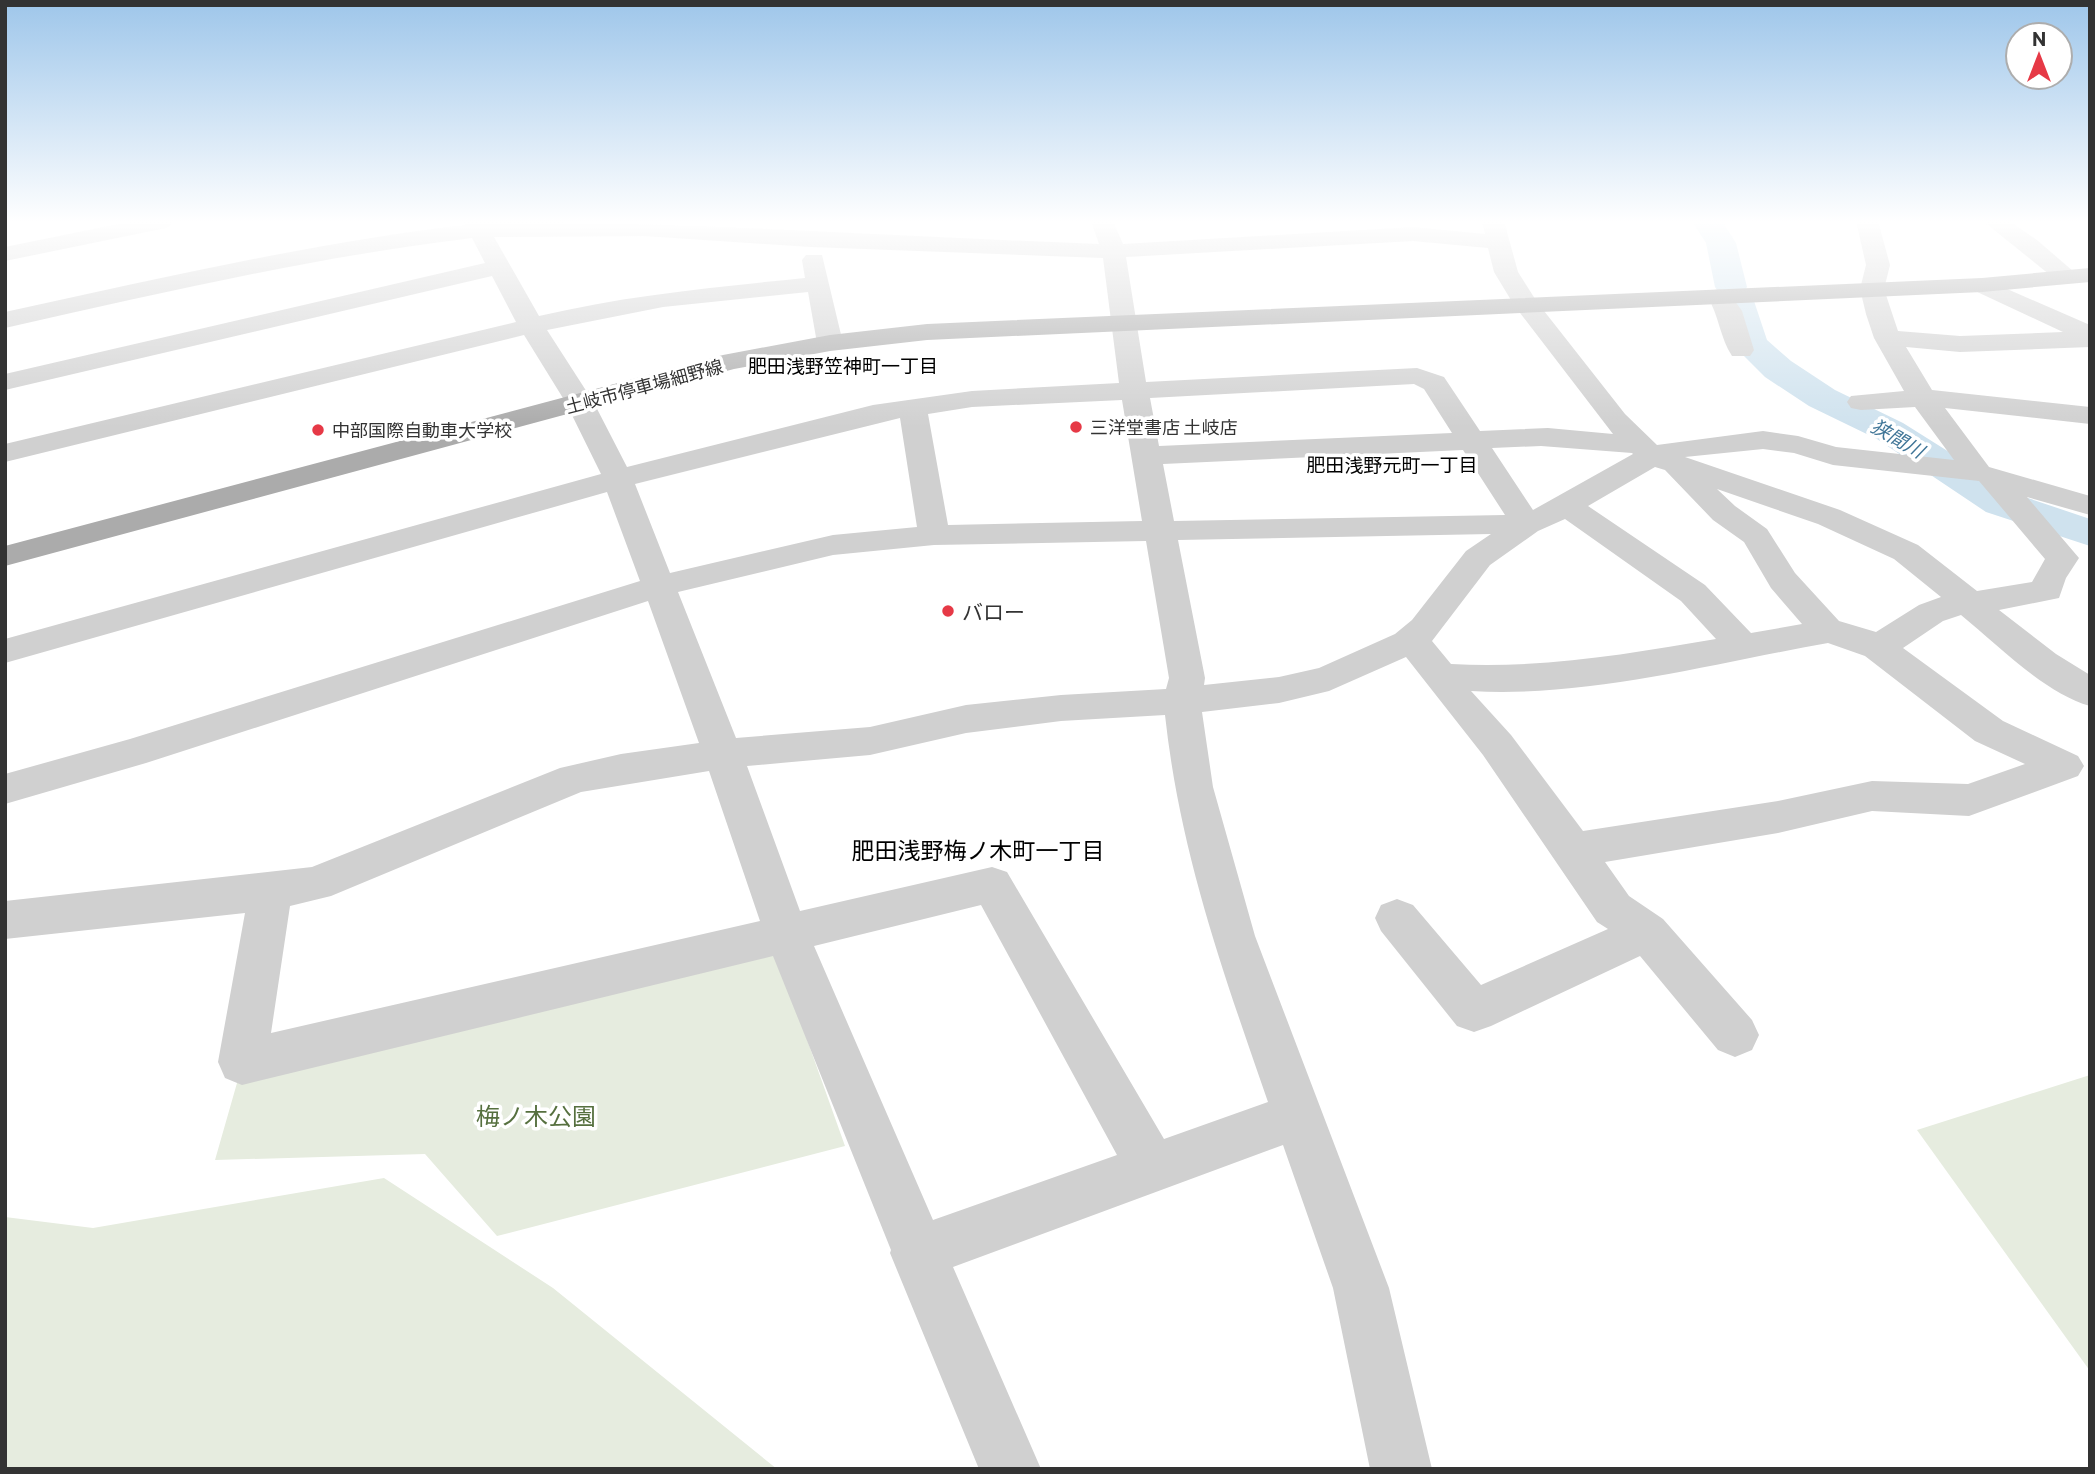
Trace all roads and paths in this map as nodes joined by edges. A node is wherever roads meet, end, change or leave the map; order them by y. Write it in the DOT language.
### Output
graph roads {
  1 [pos="1872,289"];
  2 [pos="143,290"];
  3 [pos="403,290"];
  4 [pos="513,290"];
  5 [pos="763,290"];
  6 [pos="819,290"];
  7 [pos="1118,290"];
  8 [pos="1517,290"];
  9 [pos="1855,290"];
  10 [pos="1992,290"];
  11 [pos="1718,296"];
  12 [pos="1526,305"];
  13 [pos="5,320"];
  14 [pos="1122,324"];
  15 [pos="531,325"];
  16 [pos="2090,337"];
  17 [pos="1888,338"];
  18 [pos="830,343"];
  19 [pos="1741,349"];
  20 [pos="5,382"];
  21 [pos="1134,390"];
  22 [pos="1926,398"];
  23 [pos="1861,402"];
  24 [pos="580,403"];
  25 [pos="913,408"];
  26 [pos="2090,416"];
  27 [pos="1472,441"];
  28 [pos="5,453"];
  29 [pos="1655,455"];
  30 [pos="1146,456"];
  31 [pos="1967,472"];
  32 [pos="618,479"];
  33 [pos="1566,506"];
  34 [pos="2090,506"];
  35 [pos="1527,524"];
  36 [pos="1158,529"];
  37 [pos="934,535"];
  38 [pos="5,556"];
  39 [pos="659,586"];
  40 [pos="1967,603"];
  41 [pos="1828,631"];
  42 [pos="1408,642"];
  43 [pos="1744,647"];
  44 [pos="1878,647"];
  45 [pos="5,651"];
  46 [pos="1441,676"];
  47 [pos="2090,693"];
  48 [pos="1182,701"];
  49 [pos="723,754"];
  50 [pos="2077,763"];
  51 [pos="5,789"];
  52 [pos="1573,849"];
  53 [pos="270,892"];
  54 [pos="1397,918"];
  55 [pos="5,920"];
  56 [pos="1647,932"];
  57 [pos="786,933"];
  58 [pos="1735,1035"];
  59 [pos="1299,1115"];
  60 [pos="1152,1168"];
  61 [pos="918,1253"];
  62 [pos="1010,1469"];
  63 [pos="1401,1469"];
  1 -- 17 [label="street"];
  2 -- 13 [label="street"];
  3 -- 20 [label="street"];
  4 -- 15 [label="street"];
  5 -- 15 [label="street"];
  6 -- 18 [label="street"];
  7 -- 14 [label="street"];
  8 -- 12 [label="street"];
  9 -- 11 [label="main road, 土岐市停車場細野線"];
  10 -- 16 [label="street"];
  11 -- 12 [label="main road, 土岐市停車場細野線"];
  11 -- 19 [label="street"];
  12 -- 14 [label="main road, 土岐市停車場細野線"];
  12 -- 29 [label="street"];
  14 -- 18 [label="main road, 土岐市停車場細野線"];
  14 -- 21 [label="street"];
  15 -- 24 [label="street"];
  15 -- 28 [label="street"];
  16 -- 17 [label="street"];
  17 -- 22 [label="street"];
  18 -- 24 [label="main road, 土岐市停車場細野線"];
  21 -- 25 [label="street"];
  21 -- 27 [label="street"];
  21 -- 30 [label="street"];
  22 -- 23 [label="street"];
  22 -- 26 [label="street"];
  22 -- 31 [label="street"];
  24 -- 32 [label="street"];
  24 -- 38 [label="main road, 土岐市停車場細野線"];
  25 -- 32 [label="street"];
  25 -- 37 [label="street"];
  27 -- 29 [label="street"];
  27 -- 30 [label="street"];
  27 -- 35 [label="street"];
  29 -- 31 [label="street"];
  29 -- 33 [label="street"];
  29 -- 40 [label="street"];
  29 -- 41 [label="street"];
  30 -- 36 [label="street"];
  31 -- 34 [label="street"];
  31 -- 40 [label="street"];
  32 -- 39 [label="street"];
  32 -- 45 [label="street"];
  33 -- 35 [label="street"];
  33 -- 43 [label="street"];
  35 -- 36 [label="street"];
  35 -- 42 [label="street"];
  36 -- 37 [label="street"];
  36 -- 48 [label="street"];
  37 -- 39 [label="street"];
  39 -- 49 [label="street"];
  39 -- 51 [label="street"];
  40 -- 44 [label="street"];
  40 -- 47 [label="street"];
  41 -- 43 [label="street"];
  41 -- 44 [label="street"];
  42 -- 46 [label="street"];
  42 -- 48 [label="street"];
  43 -- 46 [label="street"];
  44 -- 50 [label="street"];
  46 -- 52 [label="street"];
  48 -- 49 [label="street"];
  48 -- 59 [label="street"];
  49 -- 53 [label="street"];
  49 -- 57 [label="street"];
  50 -- 52 [label="street"];
  52 -- 56 [label="street"];
  53 -- 55 [label="street"];
  53 -- 57 [label="street"];
  54 -- 56 [label="street"];
  56 -- 58 [label="street"];
  57 -- 60 [label="street"];
  57 -- 61 [label="street"];
  59 -- 60 [label="street"];
  59 -- 63 [label="street"];
  60 -- 61 [label="street"];
  61 -- 62 [label="street"];
}
